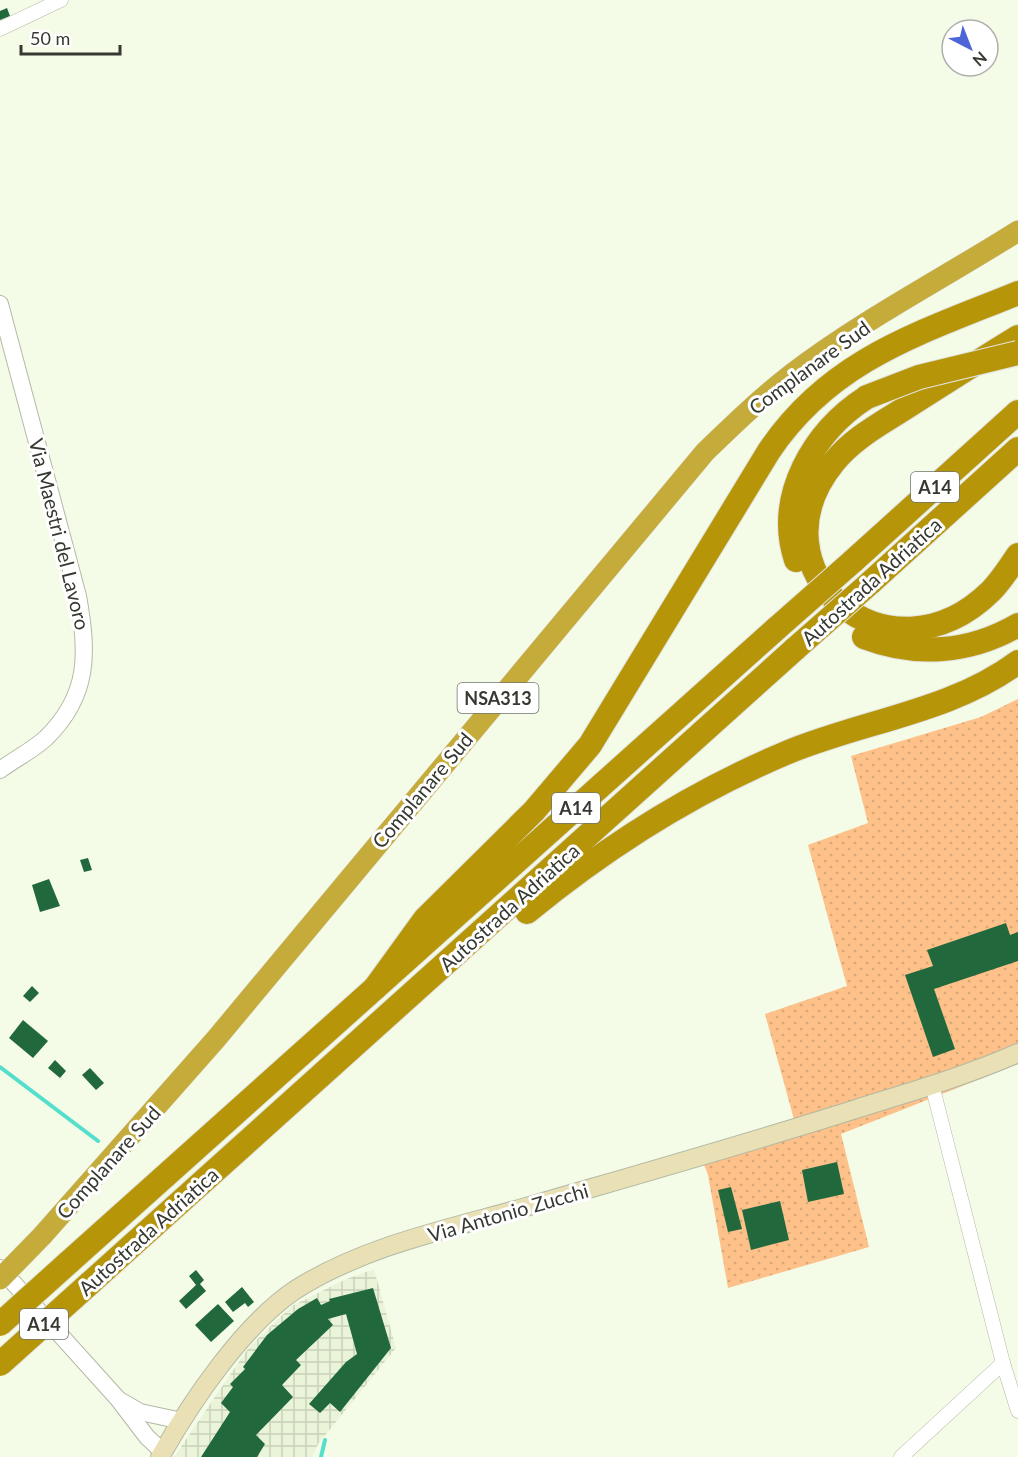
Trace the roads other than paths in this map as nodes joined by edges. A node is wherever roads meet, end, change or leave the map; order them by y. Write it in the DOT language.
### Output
graph roads {
  1 [pos="61,0"];
  2 [pos="0,29"];
  3 [pos="1018,231"];
  4 [pos="1018,293"];
  5 [pos="0,304"];
  6 [pos="1018,337"];
  7 [pos="1018,353"];
  8 [pos="1018,412"];
  9 [pos="1018,449"];
  10 [pos="1018,555"];
  11 [pos="1018,625"];
  12 [pos="1018,663"];
  13 [pos="0,770"];
  14 [pos="460,951"];
  15 [pos="375,987"];
  16 [pos="1018,1053"];
  17 [pos="932,1085"];
  18 [pos="0,1268"];
  19 [pos="0,1279"];
  20 [pos="0,1324"];
  21 [pos="1004,1363"];
  22 [pos="0,1364"];
  23 [pos="118,1399"];
  24 [pos="1018,1411"];
  25 [pos="182,1421"];
  26 [pos="161,1455"];
  27 [pos="901,1457"];
  1 -- 2 [label="street"];
  3 -- 19 [label="highway, Complanare Sud / NSA313, bridge"];
  4 -- 15 [label="highway"];
  5 -- 13 [label="street, Via Maestri del Lavoro"];
  6 -- 10 [label="highway"];
  7 -- 11 [label="highway, bridge"];
  8 -- 15 [label="highway, Autostrada Adriatica / A14, bridge"];
  9 -- 14 [label="highway, Autostrada Adriatica / A14, bridge"];
  12 -- 14 [label="highway"];
  14 -- 22 [label="highway, Autostrada Adriatica / A14, bridge"];
  15 -- 20 [label="highway, Autostrada Adriatica / A14, bridge"];
  16 -- 17 [label="main road, Via Antonio Zucchi"];
  17 -- 21 [label="street"];
  17 -- 25 [label="main road, Via Antonio Zucchi"];
  18 -- 23 [label="street"];
  21 -- 24 [label="street"];
  21 -- 27 [label="street"];
  23 -- 25 [label="street"];
  23 -- 26 [label="street"];
  25 -- 26 [label="main road, Via Antonio Zucchi"];
}
